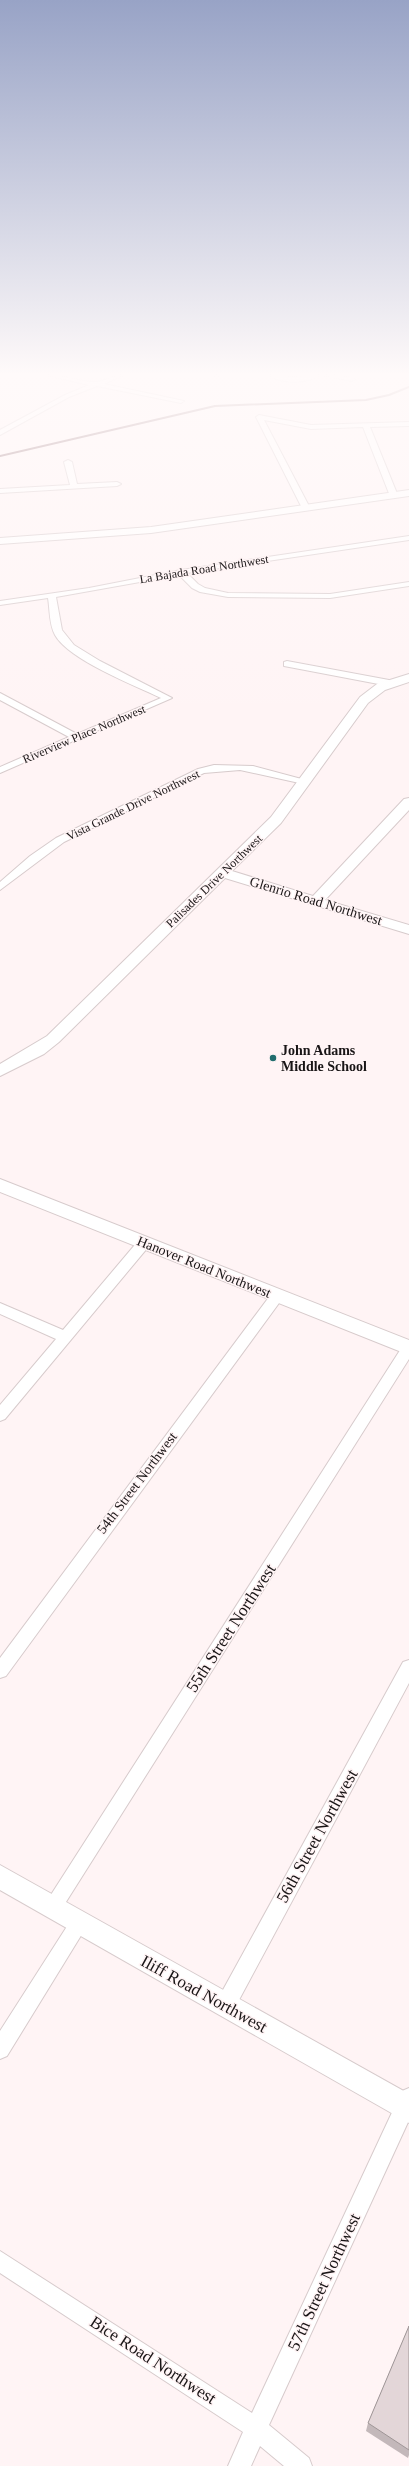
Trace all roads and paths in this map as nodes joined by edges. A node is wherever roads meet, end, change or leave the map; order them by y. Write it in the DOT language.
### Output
graph roads {
  1 [pos="28,490"];
  2 [pos="297,490"];
  3 [pos="392,490"];
  4 [pos="0,492"];
  5 [pos="409,493"];
  6 [pos="394,496"];
  7 [pos="306,508"];
  8 [pos="409,538"];
  9 [pos="0,541"];
  10 [pos="181,572"];
  11 [pos="409,584"];
  12 [pos="52,596"];
  13 [pos="0,603"];
  14 [pos="287,664"];
  15 [pos="409,678"];
  16 [pos="389,683"];
  17 [pos="0,696"];
  18 [pos="76,738"];
  19 [pos="0,770"];
  20 [pos="304,781"];
  21 [pos="409,802"];
  22 [pos="222,873"];
  23 [pos="0,887"];
  24 [pos="316,901"];
  25 [pos="409,930"];
  26 [pos="0,1071"];
  27 [pos="0,1185"];
  28 [pos="144,1243"];
  29 [pos="277,1296"];
  30 [pos="0,1308"];
  31 [pos="65,1337"];
  32 [pos="409,1348"];
  33 [pos="0,1415"];
  34 [pos="409,1667"];
  35 [pos="0,1671"];
  36 [pos="0,1877"];
  37 [pos="53,1907"];
  38 [pos="79,1923"];
  39 [pos="225,2006"];
  40 [pos="0,2048"];
  41 [pos="408,2105"];
  42 [pos="0,2261"];
  43 [pos="256,2428"];
  44 [pos="239,2466"];
  45 [pos="301,2466"];
  1 -- 4 [label="street"];
  2 -- 7 [label="street"];
  3 -- 6 [label="street"];
  5 -- 6 [label="street"];
  6 -- 7 [label="street"];
  7 -- 9 [label="street"];
  8 -- 10 [label="street, La Bajada Road Northwest"];
  10 -- 11 [label="street"];
  10 -- 12 [label="street, La Bajada Road Northwest"];
  12 -- 13 [label="street, La Bajada Road Northwest"];
  12 -- 18 [label="street, Riverview Place Northwest"];
  14 -- 16 [label="street"];
  15 -- 16 [label="street, Palisades Drive Northwest"];
  16 -- 20 [label="street, Palisades Drive Northwest"];
  17 -- 18 [label="street"];
  18 -- 19 [label="street, Riverview Place Northwest"];
  20 -- 22 [label="street, Palisades Drive Northwest"];
  20 -- 23 [label="street, Vista Grande Drive Northwest"];
  21 -- 24 [label="street"];
  22 -- 24 [label="street, Glenrio Road Northwest"];
  22 -- 26 [label="street, Palisades Drive Northwest"];
  24 -- 25 [label="street, Glenrio Road Northwest"];
  27 -- 28 [label="street, Hanover Road Northwest"];
  28 -- 29 [label="street, Hanover Road Northwest"];
  28 -- 31 [label="street"];
  29 -- 32 [label="street, Hanover Road Northwest"];
  29 -- 35 [label="street, 54th Street Northwest"];
  30 -- 31 [label="street"];
  31 -- 33 [label="street"];
  32 -- 37 [label="street, 55th Street Northwest"];
  34 -- 39 [label="street, 56th Street Northwest"];
  36 -- 37 [label="street, Iliff Road Northwest"];
  37 -- 38 [label="street, Iliff Road Northwest"];
  38 -- 39 [label="street, Iliff Road Northwest"];
  38 -- 40 [label="street"];
  39 -- 41 [label="street, Iliff Road Northwest"];
  41 -- 43 [label="street, 57th Street Northwest"];
  42 -- 43 [label="street, Bice Road Northwest"];
  43 -- 44 [label="street, 57th Street Northwest"];
  43 -- 45 [label="street, Bice Road Northwest"];
}
